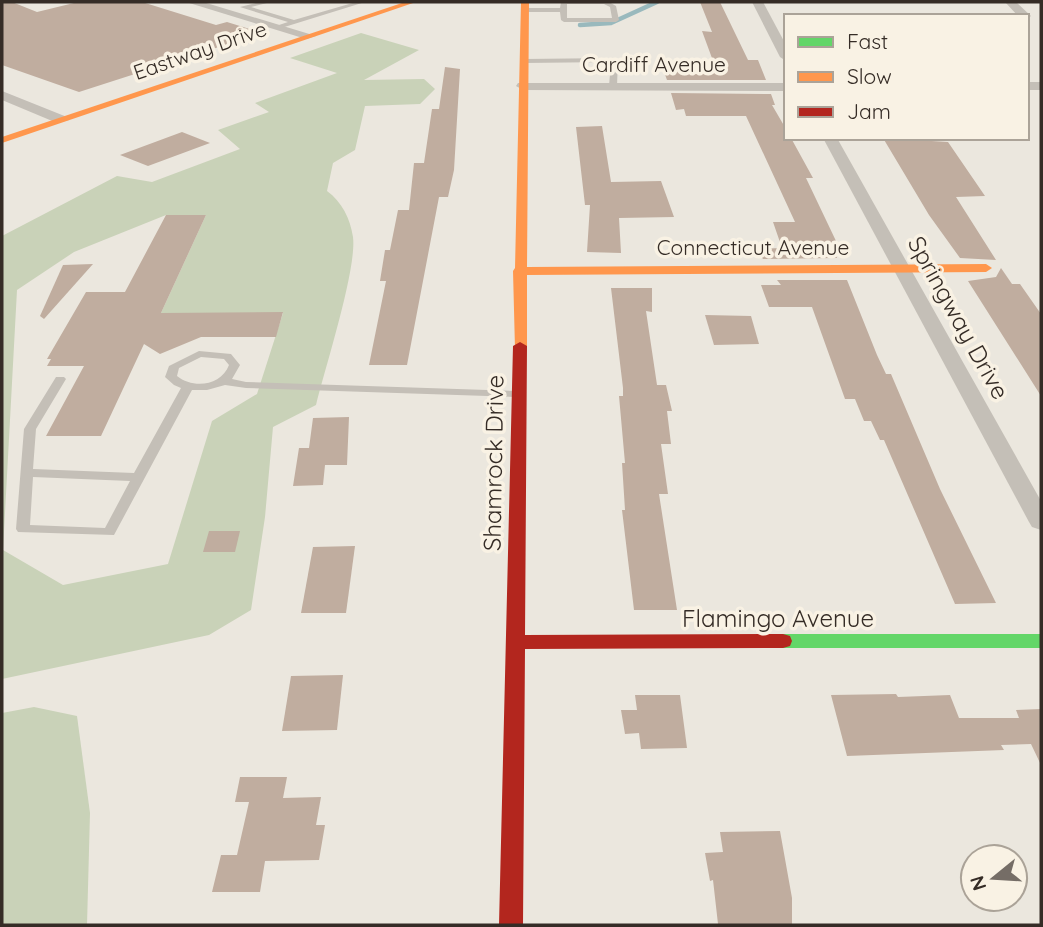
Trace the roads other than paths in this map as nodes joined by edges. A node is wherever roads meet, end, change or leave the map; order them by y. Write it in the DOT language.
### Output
graph roads {
  1 [pos="192,2"];
  2 [pos="268,2"];
  3 [pos="412,2"];
  4 [pos="757,2"];
  5 [pos="1010,2"];
  6 [pos="358,3"];
  7 [pos="525,6"];
  8 [pos="243,7"];
  9 [pos="563,10"];
  10 [pos="222,11"];
  11 [pos="380,13"];
  12 [pos="1023,14"];
  13 [pos="310,19"];
  14 [pos="294,22"];
  15 [pos="340,26"];
  16 [pos="278,27"];
  17 [pos="310,36"];
  18 [pos="784,53"];
  19 [pos="524,61"];
  20 [pos="523,86"];
  21 [pos="613,86"];
  22 [pos="784,87"];
  23 [pos="2,95"];
  24 [pos="62,120"];
  25 [pos="2,140"];
  26 [pos="831,140"];
  27 [pos="902,268"];
  28 [pos="986,268"];
  29 [pos="519,271"];
  30 [pos="60,379"];
  31 [pos="224,381"];
  32 [pos="188,386"];
  33 [pos="517,394"];
  34 [pos="27,473"];
  35 [pos="138,477"];
  36 [pos="1041,522"];
  37 [pos="1041,641"];
  38 [pos="515,642"];
  39 [pos="511,925"];
  1 -- 10 [label="street"];
  2 -- 8 [label="lane"];
  3 -- 11 [label="street, Eastway Drive"];
  4 -- 18 [label="street"];
  5 -- 12 [label="street"];
  6 -- 11 [label="lane"];
  6 -- 13 [label="lane"];
  7 -- 9 [label="lane"];
  7 -- 19 [label="street, Shamrock Drive"];
  8 -- 10 [label="lane"];
  8 -- 14 [label="lane"];
  9 -- 9 [label="lane"];
  10 -- 16 [label="street"];
  11 -- 15 [label="street, Eastway Drive"];
  13 -- 14 [label="lane"];
  13 -- 15 [label="lane"];
  14 -- 16 [label="lane"];
  15 -- 17 [label="street, Eastway Drive"];
  16 -- 17 [label="street"];
  17 -- 24 [label="street, Eastway Drive"];
  19 -- 20 [label="street, Shamrock Drive"];
  19 -- 21 [label="lane"];
  20 -- 21 [label="street, Cardiff Avenue"];
  20 -- 29 [label="street, Shamrock Drive"];
  21 -- 22 [label="street, Cardiff Avenue"];
  23 -- 24 [label="street"];
  24 -- 25 [label="street, Eastway Drive"];
  26 -- 27 [label="street, Springway Drive"];
  27 -- 28 [label="street, Connecticut Avenue"];
  27 -- 29 [label="street, Connecticut Avenue"];
  27 -- 36 [label="street, Springway Drive"];
  29 -- 33 [label="street, Shamrock Drive"];
  30 -- 34 [label="lane"];
  31 -- 32 [label="lane"];
  31 -- 32 [label="lane"];
  31 -- 33 [label="lane"];
  32 -- 35 [label="lane"];
  33 -- 38 [label="street, Shamrock Drive"];
  34 -- 35 [label="lane"];
  34 -- 35 [label="lane"];
  37 -- 38 [label="street, Flamingo Avenue"];
  38 -- 39 [label="street, Shamrock Drive"];
}
